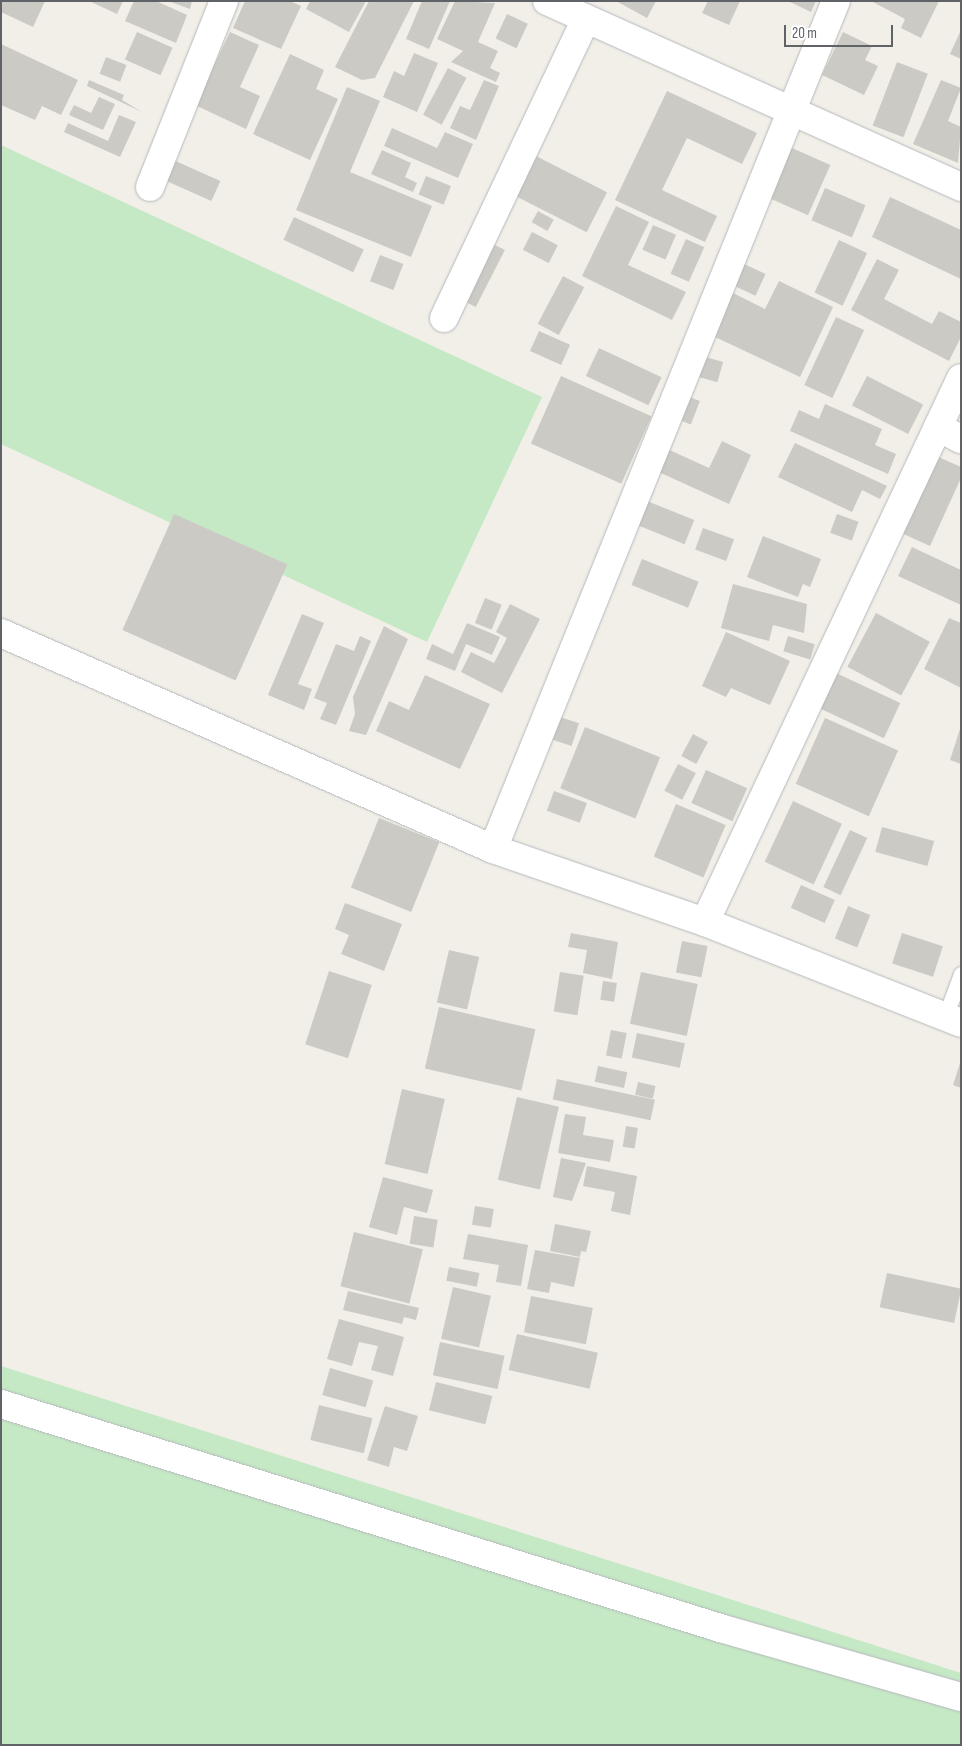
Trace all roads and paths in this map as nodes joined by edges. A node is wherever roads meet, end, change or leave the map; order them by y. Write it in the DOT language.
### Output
graph roads {
  1 [pos="224,1"];
  2 [pos="836,1"];
  3 [pos="568,8"];
  4 [pos="790,109"];
  5 [pos="150,187"];
  6 [pos="961,187"];
  7 [pos="444,318"];
  8 [pos="961,378"];
  9 [pos="949,433"];
  10 [pos="1,633"];
  11 [pos="493,849"];
  12 [pos="705,922"];
  13 [pos="961,974"];
  14 [pos="953,1020"];
  15 [pos="1,1404"];
  16 [pos="961,1697"];
  1 -- 5 [label="street"];
  2 -- 4 [label="street"];
  3 -- 4 [label="street"];
  3 -- 7 [label="street"];
  4 -- 6 [label="street"];
  4 -- 11 [label="street"];
  8 -- 9 [label="street"];
  9 -- 12 [label="street"];
  10 -- 11 [label="street"];
  11 -- 12 [label="street"];
  12 -- 14 [label="street"];
  13 -- 14 [label="lane"];
  15 -- 16 [label="street"];
}
